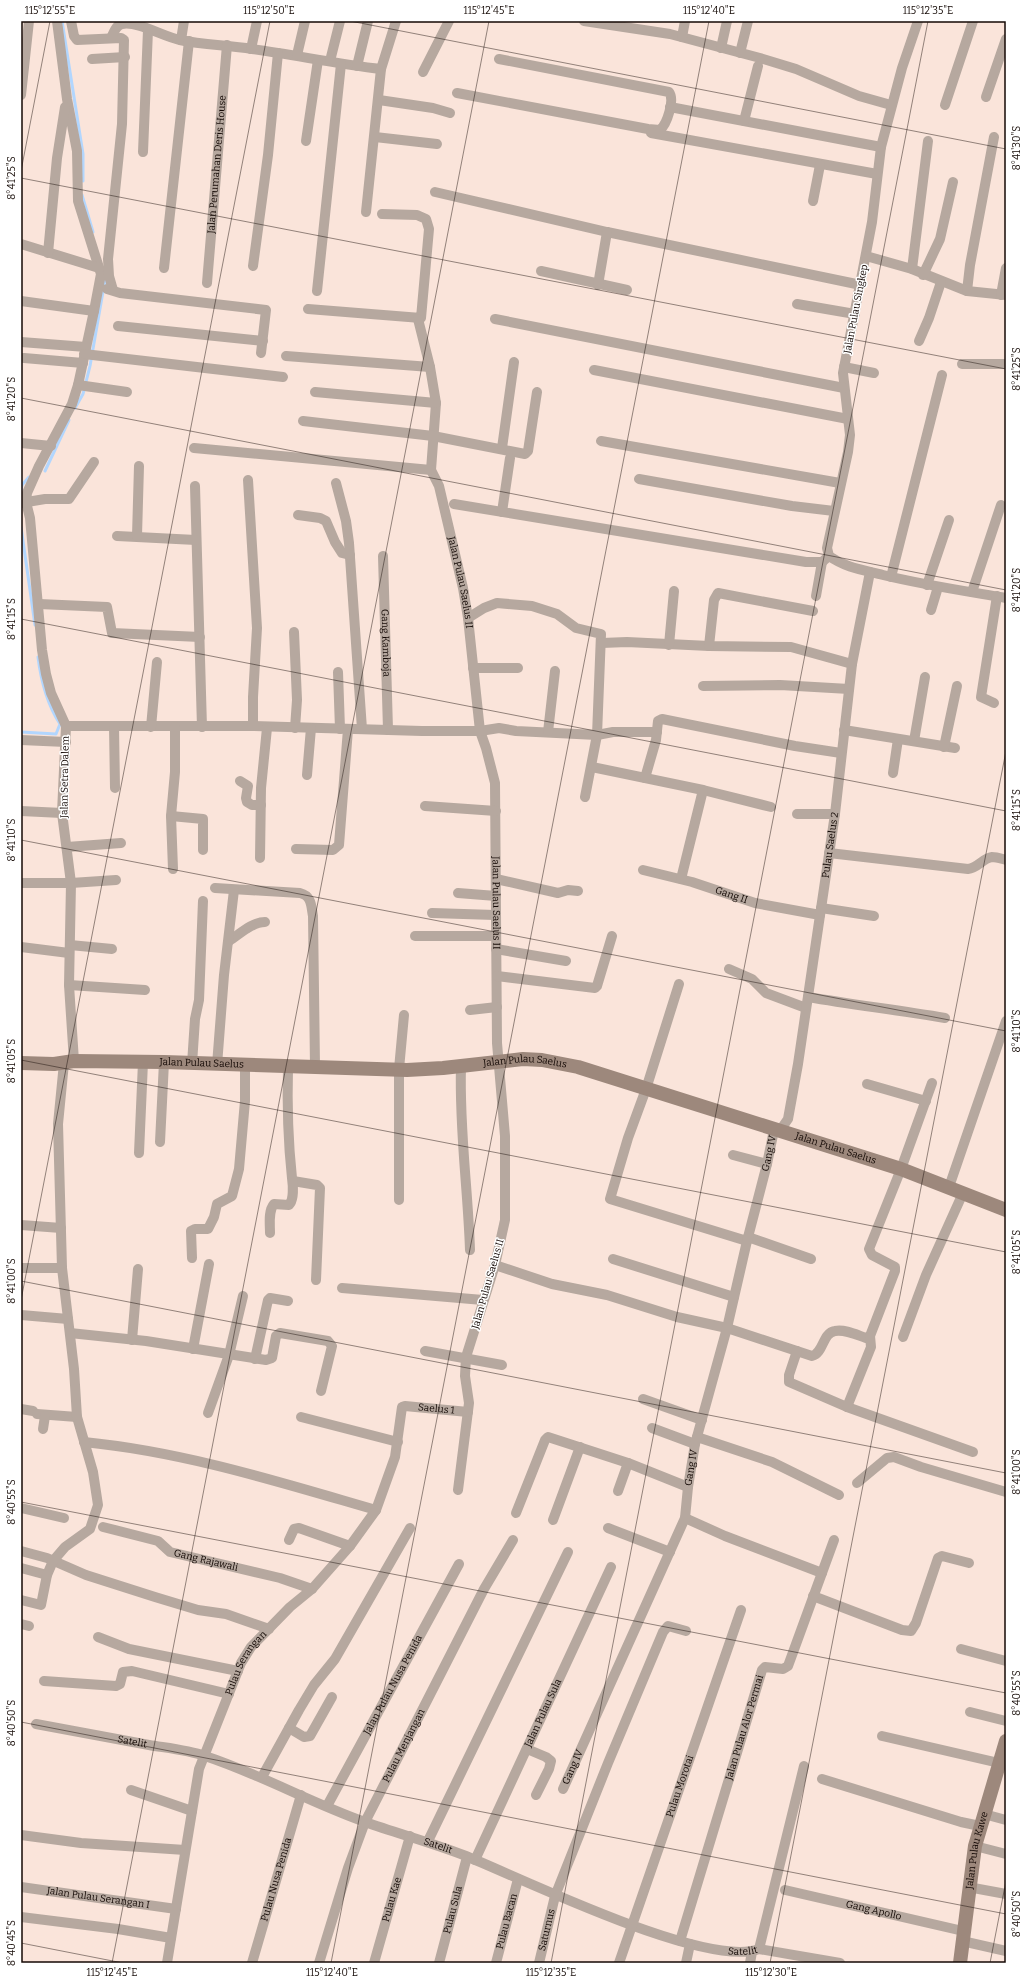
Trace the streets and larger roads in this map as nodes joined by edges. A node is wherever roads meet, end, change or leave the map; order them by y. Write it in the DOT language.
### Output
graph roads {
  1 [pos="29,21"];
  2 [pos="57,21"];
  3 [pos="71,21"];
  4 [pos="184,21"];
  5 [pos="257,21"];
  6 [pos="305,21"];
  7 [pos="340,21"];
  8 [pos="368,21"];
  9 [pos="396,21"];
  10 [pos="449,21"];
  11 [pos="584,21"];
  12 [pos="685,21"];
  13 [pos="727,21"];
  14 [pos="748,21"];
  15 [pos="918,21"];
  16 [pos="973,21"];
  17 [pos="137,22"];
  18 [pos="639,24"];
  19 [pos="148,30"];
  20 [pos="682,37"];
  21 [pos="111,38"];
  22 [pos="1006,39"];
  23 [pos="185,41"];
  24 [pos="227,45"];
  25 [pos="721,48"];
  26 [pos="252,49"];
  27 [pos="278,53"];
  28 [pos="740,53"];
  29 [pos="297,55"];
  30 [pos="125,57"];
  31 [pos="92,59"];
  32 [pos="499,59"];
  33 [pos="318,60"];
  34 [pos="330,62"];
  35 [pos="341,64"];
  36 [pos="357,66"];
  37 [pos="758,66"];
  38 [pos="381,69"];
  39 [pos="423,72"];
  40 [pos="457,93"];
  41 [pos="21,95"];
  42 [pos="986,97"];
  43 [pos="67,99"];
  44 [pos="379,100"];
  45 [pos="891,105"];
  46 [pos="945,105"];
  47 [pos="670,107"];
  48 [pos="450,113"];
  49 [pos="744,121"];
  50 [pos="626,128"];
  51 [pos="375,137"];
  52 [pos="994,137"];
  53 [pos="306,141"];
  54 [pos="928,141"];
  55 [pos="437,144"];
  56 [pos="881,147"];
  57 [pos="143,152"];
  58 [pos="820,165"];
  59 [pos="877,174"];
  60 [pos="953,182"];
  61 [pos="435,192"];
  62 [pos="813,201"];
  63 [pos="366,212"];
  64 [pos="382,214"];
  65 [pos="608,232"];
  66 [pos="21,244"];
  67 [pos="48,253"];
  68 [pos="866,256"];
  69 [pos="253,266"];
  70 [pos="99,268"];
  71 [pos="164,268"];
  72 [pos="1006,268"];
  73 [pos="912,270"];
  74 [pos="541,271"];
  75 [pos="923,275"];
  76 [pos="941,282"];
  77 [pos="207,283"];
  78 [pos="861,284"];
  79 [pos="598,285"];
  80 [pos="105,289"];
  81 [pos="627,290"];
  82 [pos="317,291"];
  83 [pos="967,291"];
  84 [pos="1003,295"];
  85 [pos="21,301"];
  86 [pos="797,304"];
  87 [pos="308,309"];
  88 [pos="94,311"];
  89 [pos="854,314"];
  90 [pos="418,319"];
  91 [pos="495,319"];
  92 [pos="118,326"];
  93 [pos="263,341"];
  94 [pos="918,341"];
  95 [pos="21,342"];
  96 [pos="261,353"];
  97 [pos="87,354"];
  98 [pos="286,356"];
  99 [pos="24,358"];
  100 [pos="514,362"];
  101 [pos="962,364"];
  102 [pos="1006,364"];
  103 [pos="430,367"];
  104 [pos="844,367"];
  105 [pos="594,370"];
  106 [pos="874,373"];
  107 [pos="942,375"];
  108 [pos="283,378"];
  109 [pos="82,386"];
  110 [pos="844,388"];
  111 [pos="127,392"];
  112 [pos="315,392"];
  113 [pos="537,392"];
  114 [pos="436,403"];
  115 [pos="848,419"];
  116 [pos="303,421"];
  117 [pos="433,436"];
  118 [pos="601,441"];
  119 [pos="21,444"];
  120 [pos="51,446"];
  121 [pos="194,448"];
  122 [pos="502,448"];
  123 [pos="510,458"];
  124 [pos="94,462"];
  125 [pos="139,466"];
  126 [pos="432,470"];
  127 [pos="639,479"];
  128 [pos="248,480"];
  129 [pos="336,483"];
  130 [pos="840,483"];
  131 [pos="195,486"];
  132 [pos="23,503"];
  133 [pos="454,504"];
  134 [pos="1001,505"];
  135 [pos="834,511"];
  136 [pos="502,512"];
  137 [pos="298,515"];
  138 [pos="949,520"];
  139 [pos="118,536"];
  140 [pos="137,536"];
  141 [pos="196,540"];
  142 [pos="350,555"];
  143 [pos="383,556"];
  144 [pos="825,559"];
  145 [pos="870,572"];
  146 [pos="891,577"];
  147 [pos="927,585"];
  148 [pos="938,587"];
  149 [pos="674,591"];
  150 [pos="972,592"];
  151 [pos="816,596"];
  152 [pos="1001,597"];
  153 [pos="39,604"];
  154 [pos="930,610"];
  155 [pos="813,611"];
  156 [pos="468,618"];
  157 [pos="294,632"];
  158 [pos="200,637"];
  159 [pos="602,643"];
  160 [pos="669,645"];
  161 [pos="709,646"];
  162 [pos="157,662"];
  163 [pos="852,664"];
  164 [pos="474,668"];
  165 [pos="518,668"];
  166 [pos="555,670"];
  167 [pos="338,672"];
  168 [pos="925,677"];
  169 [pos="703,686"];
  170 [pos="957,686"];
  171 [pos="849,689"];
  172 [pos="994,703"];
  173 [pos="66,726"];
  174 [pos="114,726"];
  175 [pos="253,726"];
  176 [pos="151,727"];
  177 [pos="175,727"];
  178 [pos="202,727"];
  179 [pos="267,728"];
  180 [pos="295,728"];
  181 [pos="311,728"];
  182 [pos="344,729"];
  183 [pos="362,729"];
  184 [pos="388,730"];
  185 [pos="844,730"];
  186 [pos="480,731"];
  187 [pos="548,732"];
  188 [pos="657,732"];
  189 [pos="597,735"];
  190 [pos="898,738"];
  191 [pos="21,740"];
  192 [pos="914,741"];
  193 [pos="66,742"];
  194 [pos="944,747"];
  195 [pos="955,748"];
  196 [pos="841,753"];
  197 [pos="592,767"];
  198 [pos="893,773"];
  199 [pos="307,775"];
  200 [pos="645,778"];
  201 [pos="240,781"];
  202 [pos="115,788"];
  203 [pos="703,790"];
  204 [pos="585,797"];
  205 [pos="261,805"];
  206 [pos="425,806"];
  207 [pos="771,807"];
  208 [pos="496,811"];
  209 [pos="21,812"];
  210 [pos="62,813"];
  211 [pos="797,814"];
  212 [pos="835,814"];
  213 [pos="171,816"];
  214 [pos="121,843"];
  215 [pos="67,847"];
  216 [pos="296,849"];
  217 [pos="202,850"];
  218 [pos="829,853"];
  219 [pos="260,858"];
  220 [pos="1006,860"];
  221 [pos="173,869"];
  222 [pos="643,870"];
  223 [pos="496,879"];
  224 [pos="116,880"];
  225 [pos="681,880"];
  226 [pos="21,883"];
  227 [pos="71,883"];
  228 [pos="215,888"];
  229 [pos="234,890"];
  230 [pos="578,891"];
  231 [pos="458,893"];
  232 [pos="496,896"];
  233 [pos="203,901"];
  234 [pos="821,911"];
  235 [pos="432,913"];
  236 [pos="495,915"];
  237 [pos="874,916"];
  238 [pos="265,922"];
  239 [pos="415,936"];
  240 [pos="496,936"];
  241 [pos="612,936"];
  242 [pos="229,941"];
  243 [pos="21,947"];
  244 [pos="70,949"];
  245 [pos="112,949"];
  246 [pos="496,949"];
  247 [pos="566,961"];
  248 [pos="729,969"];
  249 [pos="497,976"];
  250 [pos="679,984"];
  251 [pos="69,985"];
  252 [pos="145,990"];
  253 [pos="808,997"];
  254 [pos="497,1007"];
  255 [pos="806,1008"];
  256 [pos="470,1010"];
  257 [pos="404,1015"];
  258 [pos="945,1018"];
  259 [pos="1006,1020"];
  260 [pos="69,1062"];
  261 [pos="143,1062"];
  262 [pos="164,1062"];
  263 [pos="499,1062"];
  264 [pos="21,1063"];
  265 [pos="192,1064"];
  266 [pos="217,1064"];
  267 [pos="245,1066"];
  268 [pos="315,1066"];
  269 [pos="288,1067"];
  270 [pos="461,1067"];
  271 [pos="399,1069"];
  272 [pos="932,1083"];
  273 [pos="867,1084"];
  274 [pos="646,1089"];
  275 [pos="926,1101"];
  276 [pos="788,1119"];
  277 [pos="776,1131"];
  278 [pos="793,1136"];
  279 [pos="160,1142"];
  280 [pos="139,1152"];
  281 [pos="733,1155"];
  282 [pos="767,1164"];
  283 [pos="901,1170"];
  284 [pos="293,1181"];
  285 [pos="949,1187"];
  286 [pos="963,1193"];
  287 [pos="399,1200"];
  288 [pos="1006,1210"];
  289 [pos="21,1224"];
  290 [pos="61,1228"];
  291 [pos="270,1233"];
  292 [pos="747,1239"];
  293 [pos="470,1250"];
  294 [pos="192,1258"];
  295 [pos="614,1259"];
  296 [pos="811,1259"];
  297 [pos="209,1264"];
  298 [pos="495,1265"];
  299 [pos="21,1268"];
  300 [pos="62,1268"];
  301 [pos="138,1269"];
  302 [pos="316,1280"];
  303 [pos="342,1288"];
  304 [pos="243,1296"];
  305 [pos="734,1297"];
  306 [pos="483,1300"];
  307 [pos="288,1301"];
  308 [pos="21,1315"];
  309 [pos="68,1319"];
  310 [pos="727,1328"];
  311 [pos="70,1333"];
  312 [pos="870,1336"];
  313 [pos="903,1337"];
  314 [pos="132,1340"];
  315 [pos="193,1349"];
  316 [pos="425,1351"];
  317 [pos="797,1351"];
  318 [pos="230,1355"];
  319 [pos="466,1357"];
  320 [pos="255,1359"];
  321 [pos="502,1365"];
  322 [pos="321,1391"];
  323 [pos="643,1399"];
  324 [pos="405,1406"];
  325 [pos="846,1407"];
  326 [pos="21,1409"];
  327 [pos="208,1412"];
  328 [pos="468,1412"];
  329 [pos="38,1414"];
  330 [pos="301,1417"];
  331 [pos="77,1418"];
  332 [pos="702,1420"];
  333 [pos="652,1428"];
  334 [pos="42,1430"];
  335 [pos="696,1440"];
  336 [pos="84,1442"];
  337 [pos="398,1442"];
  338 [pos="580,1447"];
  339 [pos="973,1452"];
  340 [pos="628,1463"];
  341 [pos="857,1483"];
  342 [pos="688,1487"];
  343 [pos="458,1490"];
  344 [pos="618,1491"];
  345 [pos="1006,1492"];
  346 [pos="839,1495"];
  347 [pos="21,1508"];
  348 [pos="376,1510"];
  349 [pos="516,1513"];
  350 [pos="64,1518"];
  351 [pos="686,1518"];
  352 [pos="552,1520"];
  353 [pos="103,1528"];
  354 [pos="410,1528"];
  355 [pos="608,1528"];
  356 [pos="289,1540"];
  357 [pos="513,1540"];
  358 [pos="834,1540"];
  359 [pos="350,1546"];
  360 [pos="21,1551"];
  361 [pos="568,1552"];
  362 [pos="670,1552"];
  363 [pos="53,1561"];
  364 [pos="969,1563"];
  365 [pos="460,1564"];
  366 [pos="611,1567"];
  367 [pos="21,1568"];
  368 [pos="822,1573"];
  369 [pos="47,1575"];
  370 [pos="312,1589"];
  371 [pos="813,1596"];
  372 [pos="21,1600"];
  373 [pos="741,1610"];
  374 [pos="269,1629"];
  375 [pos="686,1631"];
  376 [pos="98,1637"];
  377 [pos="960,1649"];
  378 [pos="1006,1661"];
  379 [pos="238,1671"];
  380 [pos="44,1681"];
  381 [pos="229,1694"];
  382 [pos="332,1697"];
  383 [pos="970,1712"];
  384 [pos="1006,1721"];
  385 [pos="36,1724"];
  386 [pos="289,1728"];
  387 [pos="882,1736"];
  388 [pos="1006,1741"];
  389 [pos="527,1749"];
  390 [pos="204,1755"];
  391 [pos="1002,1761"];
  392 [pos="804,1766"];
  393 [pos="262,1777"];
  394 [pos="822,1779"];
  395 [pos="563,1789"];
  396 [pos="131,1790"];
  397 [pos="301,1795"];
  398 [pos="536,1795"];
  399 [pos="327,1806"];
  400 [pos="192,1811"];
  401 [pos="982,1820"];
  402 [pos="1006,1820"];
  403 [pos="365,1822"];
  404 [pos="21,1835"];
  405 [pos="410,1836"];
  406 [pos="428,1841"];
  407 [pos="975,1846"];
  408 [pos="185,1850"];
  409 [pos="1006,1854"];
  410 [pos="471,1858"];
  411 [pos="518,1879"];
  412 [pos="21,1887"];
  413 [pos="968,1887"];
  414 [pos="785,1890"];
  415 [pos="1006,1894"];
  416 [pos="555,1896"];
  417 [pos="176,1909"];
  418 [pos="21,1917"];
  419 [pos="631,1924"];
  420 [pos="962,1936"];
  421 [pos="171,1938"];
  422 [pos="680,1941"];
  423 [pos="690,1944"];
  424 [pos="756,1950"];
  425 [pos="1006,1951"];
  426 [pos="818,1961"];
  427 [pos="167,1963"];
  428 [pos="252,1963"];
  429 [pos="319,1963"];
  430 [pos="374,1963"];
  431 [pos="439,1963"];
  432 [pos="496,1963"];
  433 [pos="538,1963"];
  434 [pos="619,1963"];
  435 [pos="686,1963"];
  436 [pos="750,1963"];
  437 [pos="840,1963"];
  438 [pos="960,1963"];
  1 -- 41 [label="street"];
  2 -- 43 [label="street"];
  3 -- 21 [label="street"];
  4 -- 23 [label="street"];
  5 -- 26 [label="street"];
  6 -- 29 [label="street"];
  7 -- 34 [label="street"];
  8 -- 36 [label="street"];
  9 -- 38 [label="street"];
  10 -- 39 [label="street"];
  11 -- 18 [label="street"];
  12 -- 20 [label="street"];
  13 -- 25 [label="street"];
  14 -- 28 [label="street"];
  15 -- 45 [label="street, Jalan Pulau Singkep"];
  16 -- 46 [label="street"];
  17 -- 19 [label="street"];
  17 -- 21 [label="street"];
  18 -- 20 [label="street"];
  19 -- 23 [label="street"];
  19 -- 57 [label="street"];
  20 -- 25 [label="street"];
  21 -- 30 [label="street"];
  22 -- 42 [label="street"];
  23 -- 24 [label="street"];
  23 -- 71 [label="street"];
  24 -- 26 [label="street"];
  24 -- 77 [label="street, Jalan Perumahan Deris House"];
  25 -- 28 [label="street"];
  26 -- 27 [label="street"];
  27 -- 29 [label="street"];
  27 -- 69 [label="street"];
  28 -- 45 [label="street"];
  29 -- 33 [label="street"];
  30 -- 31 [label="street"];
  30 -- 80 [label="street"];
  32 -- 47 [label="street"];
  33 -- 34 [label="street"];
  33 -- 53 [label="street"];
  34 -- 35 [label="street"];
  35 -- 36 [label="street"];
  35 -- 82 [label="street"];
  36 -- 38 [label="street"];
  37 -- 49 [label="street"];
  38 -- 44 [label="street"];
  40 -- 47 [label="street"];
  43 -- 67 [label="street"];
  43 -- 70 [label="street"];
  44 -- 48 [label="street"];
  44 -- 51 [label="street"];
  45 -- 56 [label="street, Jalan Pulau Singkep"];
  47 -- 49 [label="street"];
  49 -- 56 [label="street"];
  50 -- 58 [label="street"];
  51 -- 55 [label="street"];
  51 -- 63 [label="street"];
  52 -- 83 [label="street"];
  54 -- 73 [label="street"];
  56 -- 59 [label="street, Jalan Pulau Singkep"];
  58 -- 59 [label="street"];
  58 -- 62 [label="street"];
  59 -- 68 [label="street, Jalan Pulau Singkep"];
  60 -- 75 [label="street"];
  61 -- 65 [label="street"];
  64 -- 90 [label="street"];
  65 -- 78 [label="street"];
  65 -- 79 [label="street"];
  66 -- 67 [label="street"];
  67 -- 70 [label="street"];
  68 -- 73 [label="street"];
  68 -- 78 [label="street, Jalan Pulau Singkep"];
  70 -- 80 [label="street"];
  72 -- 84 [label="street"];
  73 -- 75 [label="street"];
  74 -- 79 [label="street"];
  75 -- 76 [label="street"];
  76 -- 83 [label="street"];
  76 -- 94 [label="street"];
  78 -- 89 [label="street, Jalan Pulau Singkep"];
  79 -- 81 [label="street"];
  80 -- 88 [label="street"];
  80 -- 93 [label="street"];
  83 -- 84 [label="street"];
  85 -- 88 [label="street"];
  86 -- 89 [label="street"];
  87 -- 90 [label="street"];
  88 -- 97 [label="street"];
  89 -- 104 [label="street, Jalan Pulau Singkep"];
  90 -- 103 [label="street, Jalan Pulau Saelus II"];
  91 -- 110 [label="street"];
  92 -- 93 [label="street"];
  93 -- 96 [label="street"];
  95 -- 97 [label="street"];
  97 -- 99 [label="street"];
  97 -- 108 [label="street"];
  97 -- 109 [label="street"];
  98 -- 103 [label="street"];
  100 -- 122 [label="street"];
  101 -- 102 [label="street"];
  103 -- 114 [label="street, Jalan Pulau Saelus II"];
  104 -- 106 [label="street"];
  104 -- 110 [label="street, Jalan Pulau Singkep"];
  105 -- 115 [label="street"];
  107 -- 146 [label="street"];
  109 -- 111 [label="street"];
  109 -- 120 [label="street"];
  110 -- 115 [label="street, Jalan Pulau Singkep"];
  112 -- 114 [label="street"];
  113 -- 122 [label="street"];
  114 -- 117 [label="street, Jalan Pulau Saelus II"];
  115 -- 130 [label="street, Jalan Pulau Singkep"];
  116 -- 117 [label="street"];
  117 -- 122 [label="street"];
  117 -- 126 [label="street, Jalan Pulau Saelus II"];
  118 -- 130 [label="street"];
  119 -- 120 [label="street"];
  120 -- 132 [label="street"];
  121 -- 126 [label="street"];
  123 -- 136 [label="street"];
  124 -- 132 [label="street"];
  125 -- 140 [label="street"];
  126 -- 156 [label="street, Jalan Pulau Saelus II"];
  127 -- 135 [label="street"];
  128 -- 175 [label="street"];
  129 -- 142 [label="street"];
  130 -- 135 [label="street, Jalan Pulau Singkep"];
  131 -- 141 [label="street"];
  132 -- 153 [label="street, Jalan Setra Dalem"];
  133 -- 136 [label="street"];
  134 -- 150 [label="street"];
  135 -- 144 [label="street, Jalan Pulau Singkep"];
  136 -- 144 [label="street"];
  137 -- 142 [label="street"];
  138 -- 147 [label="street"];
  139 -- 140 [label="street"];
  140 -- 141 [label="street"];
  141 -- 158 [label="street"];
  142 -- 183 [label="street"];
  143 -- 184 [label="street, Gang Kamboja"];
  144 -- 145 [label="street"];
  144 -- 151 [label="street, Jalan Pulau Singkep"];
  145 -- 146 [label="street"];
  145 -- 163 [label="street, Pulau Saelus 2"];
  146 -- 147 [label="street"];
  147 -- 148 [label="street"];
  148 -- 150 [label="street"];
  148 -- 154 [label="street"];
  149 -- 160 [label="street"];
  150 -- 152 [label="street"];
  152 -- 172 [label="street"];
  153 -- 158 [label="street"];
  153 -- 173 [label="street, Jalan Setra Dalem"];
  155 -- 161 [label="street"];
  156 -- 159 [label="street"];
  156 -- 164 [label="street, Jalan Pulau Saelus II"];
  157 -- 180 [label="street"];
  158 -- 178 [label="street"];
  159 -- 160 [label="street"];
  159 -- 189 [label="street"];
  160 -- 161 [label="street"];
  161 -- 163 [label="street"];
  162 -- 176 [label="street"];
  163 -- 171 [label="street, Pulau Saelus 2"];
  164 -- 165 [label="street"];
  164 -- 186 [label="street, Jalan Pulau Saelus II"];
  166 -- 187 [label="street"];
  167 -- 182 [label="street"];
  168 -- 192 [label="street"];
  169 -- 171 [label="street"];
  170 -- 194 [label="street"];
  171 -- 185 [label="street, Pulau Saelus 2"];
  173 -- 174 [label="street"];
  173 -- 193 [label="street, Jalan Setra Dalem"];
  174 -- 176 [label="street"];
  174 -- 202 [label="street"];
  175 -- 178 [label="street"];
  175 -- 179 [label="street"];
  176 -- 177 [label="street"];
  177 -- 178 [label="street"];
  177 -- 213 [label="street"];
  179 -- 180 [label="street"];
  179 -- 205 [label="street"];
  180 -- 181 [label="street"];
  181 -- 182 [label="street"];
  181 -- 199 [label="street"];
  182 -- 183 [label="street"];
  182 -- 216 [label="street"];
  183 -- 184 [label="street"];
  184 -- 186 [label="street"];
  185 -- 190 [label="street"];
  185 -- 196 [label="street, Pulau Saelus 2"];
  186 -- 187 [label="street"];
  186 -- 208 [label="street, Jalan Pulau Saelus II"];
  187 -- 189 [label="street"];
  188 -- 189 [label="street"];
  188 -- 196 [label="street"];
  188 -- 200 [label="street"];
  189 -- 197 [label="street"];
  190 -- 192 [label="street"];
  190 -- 198 [label="street"];
  191 -- 193 [label="street"];
  192 -- 194 [label="street"];
  193 -- 210 [label="street, Jalan Setra Dalem"];
  194 -- 195 [label="street"];
  196 -- 212 [label="street, Pulau Saelus 2"];
  197 -- 200 [label="street"];
  197 -- 204 [label="street"];
  200 -- 203 [label="street"];
  201 -- 205 [label="street"];
  203 -- 207 [label="street"];
  203 -- 225 [label="street"];
  205 -- 219 [label="street"];
  206 -- 208 [label="street"];
  208 -- 223 [label="street, Jalan Pulau Saelus II"];
  209 -- 210 [label="street"];
  210 -- 215 [label="street, Jalan Setra Dalem"];
  211 -- 212 [label="street"];
  212 -- 218 [label="street, Pulau Saelus 2"];
  213 -- 217 [label="street"];
  213 -- 221 [label="street"];
  214 -- 215 [label="street"];
  215 -- 227 [label="street, Jalan Setra Dalem"];
  218 -- 220 [label="street"];
  218 -- 234 [label="street, Pulau Saelus 2"];
  222 -- 225 [label="street, Gang II"];
  223 -- 230 [label="street"];
  223 -- 232 [label="street, Jalan Pulau Saelus II"];
  224 -- 227 [label="street"];
  225 -- 234 [label="street, Gang II"];
  226 -- 227 [label="street"];
  227 -- 244 [label="street, Jalan Setra Dalem"];
  228 -- 229 [label="street"];
  229 -- 242 [label="street"];
  229 -- 268 [label="street"];
  231 -- 232 [label="street"];
  232 -- 236 [label="street, Jalan Pulau Saelus II"];
  233 -- 265 [label="street"];
  234 -- 237 [label="street, Gang II"];
  234 -- 253 [label="street, Pulau Saelus 2"];
  235 -- 236 [label="street"];
  236 -- 240 [label="street, Jalan Pulau Saelus II"];
  238 -- 242 [label="street"];
  239 -- 240 [label="street"];
  240 -- 246 [label="street, Jalan Pulau Saelus II"];
  241 -- 249 [label="street"];
  242 -- 266 [label="street"];
  243 -- 244 [label="street"];
  244 -- 245 [label="street"];
  244 -- 251 [label="street, Jalan Setra Dalem"];
  246 -- 247 [label="street"];
  246 -- 249 [label="street, Jalan Pulau Saelus II"];
  248 -- 255 [label="street"];
  249 -- 254 [label="street, Jalan Pulau Saelus II"];
  250 -- 274 [label="street"];
  251 -- 252 [label="street"];
  251 -- 260 [label="street, Jalan Setra Dalem"];
  253 -- 255 [label="street, Pulau Saelus 2"];
  253 -- 258 [label="street"];
  254 -- 256 [label="street"];
  254 -- 263 [label="street, Jalan Pulau Saelus II"];
  255 -- 276 [label="street, Pulau Saelus 2"];
  257 -- 271 [label="street"];
  259 -- 285 [label="street"];
  260 -- 261 [label="street, Jalan Pulau Saelus"];
  260 -- 264 [label="street, Jalan Pulau Saelus"];
  260 -- 290 [label="street, Jalan Setra Dalem"];
  261 -- 262 [label="street, Jalan Pulau Saelus"];
  261 -- 280 [label="street"];
  262 -- 265 [label="street, Jalan Pulau Saelus"];
  262 -- 279 [label="street"];
  263 -- 270 [label="street, Jalan Pulau Saelus"];
  263 -- 274 [label="street, Jalan Pulau Saelus"];
  263 -- 298 [label="street, Jalan Pulau Saelus II"];
  265 -- 266 [label="street, Jalan Pulau Saelus"];
  266 -- 267 [label="street, Jalan Pulau Saelus"];
  267 -- 269 [label="street, Jalan Pulau Saelus"];
  267 -- 294 [label="street"];
  268 -- 269 [label="street, Jalan Pulau Saelus"];
  268 -- 271 [label="street, Jalan Pulau Saelus"];
  269 -- 284 [label="street"];
  270 -- 271 [label="street, Jalan Pulau Saelus"];
  270 -- 293 [label="street"];
  271 -- 287 [label="street"];
  272 -- 275 [label="street"];
  273 -- 275 [label="street"];
  274 -- 277 [label="street, Jalan Pulau Saelus"];
  274 -- 292 [label="street"];
  275 -- 283 [label="street"];
  276 -- 277 [label="street, Pulau Saelus 2"];
  276 -- 278 [label="street, Pulau Saelus 2"];
  277 -- 278 [label="street, Jalan Pulau Saelus"];
  277 -- 282 [label="street, Gang IV"];
  278 -- 283 [label="street, Jalan Pulau Saelus"];
  281 -- 282 [label="street"];
  282 -- 292 [label="street, Gang IV"];
  283 -- 285 [label="street, Jalan Pulau Saelus"];
  283 -- 312 [label="street"];
  284 -- 291 [label="street"];
  284 -- 302 [label="street"];
  285 -- 286 [label="street, Jalan Pulau Saelus"];
  286 -- 288 [label="street, Jalan Pulau Saelus"];
  286 -- 313 [label="street"];
  289 -- 290 [label="street"];
  290 -- 300 [label="street, Jalan Setra Dalem"];
  292 -- 296 [label="street"];
  292 -- 305 [label="street, Gang IV"];
  295 -- 305 [label="street"];
  297 -- 315 [label="street"];
  298 -- 306 [label="street, Jalan Pulau Saelus II"];
  298 -- 310 [label="street"];
  299 -- 300 [label="street"];
  300 -- 309 [label="street, Jalan Setra Dalem"];
  301 -- 314 [label="street"];
  303 -- 306 [label="street"];
  304 -- 318 [label="street"];
  305 -- 310 [label="street, Gang IV"];
  306 -- 319 [label="street, Jalan Pulau Saelus II"];
  307 -- 320 [label="street"];
  308 -- 309 [label="street"];
  309 -- 311 [label="street, Jalan Setra Dalem"];
  310 -- 317 [label="street"];
  310 -- 332 [label="street, Gang IV"];
  311 -- 314 [label="street"];
  311 -- 331 [label="street, Jalan Setra Dalem"];
  312 -- 317 [label="street"];
  312 -- 325 [label="street"];
  314 -- 315 [label="street"];
  315 -- 318 [label="street"];
  316 -- 319 [label="street"];
  317 -- 325 [label="street"];
  318 -- 320 [label="street"];
  318 -- 327 [label="street"];
  319 -- 321 [label="street"];
  319 -- 328 [label="street, Jalan Pulau Saelus II"];
  320 -- 322 [label="street"];
  323 -- 332 [label="street"];
  324 -- 328 [label="street, Saelus 1"];
  324 -- 337 [label="street, Pulau Serangan"];
  325 -- 339 [label="street"];
  326 -- 329 [label="street"];
  328 -- 343 [label="street, Jalan Pulau Saelus II"];
  329 -- 331 [label="street"];
  329 -- 334 [label="street"];
  330 -- 337 [label="street"];
  331 -- 336 [label="street, Jalan Setra Dalem"];
  332 -- 335 [label="street, Gang IV"];
  333 -- 335 [label="street"];
  335 -- 342 [label="street, Gang IV"];
  335 -- 346 [label="street"];
  336 -- 348 [label="street"];
  336 -- 363 [label="street, Jalan Setra Dalem"];
  337 -- 348 [label="street, Pulau Serangan"];
  338 -- 340 [label="street"];
  338 -- 349 [label="street"];
  338 -- 352 [label="street"];
  340 -- 342 [label="street"];
  340 -- 344 [label="street"];
  341 -- 345 [label="street"];
  342 -- 351 [label="street, Gang IV"];
  347 -- 350 [label="street"];
  348 -- 359 [label="street, Pulau Serangan"];
  351 -- 362 [label="street, Gang IV"];
  351 -- 368 [label="street"];
  353 -- 370 [label="street, Gang Rajawali"];
  354 -- 386 [label="street"];
  355 -- 362 [label="street"];
  356 -- 359 [label="street"];
  357 -- 403 [label="street, Pulau Menjangan"];
  358 -- 368 [label="street, Jalan Pulau Alor Permai"];
  359 -- 370 [label="street, Pulau Serangan"];
  360 -- 363 [label="street"];
  361 -- 406 [label="street"];
  362 -- 395 [label="street, Gang IV"];
  363 -- 369 [label="street, Jalan Setra Dalem"];
  363 -- 374 [label="street"];
  364 -- 371 [label="street"];
  365 -- 399 [label="street, Jalan Pulau Nusa Penida"];
  366 -- 389 [label="street, Jalan Pulau Sula"];
  367 -- 369 [label="street"];
  368 -- 371 [label="street, Jalan Pulau Alor Permai"];
  369 -- 372 [label="street, Jalan Setra Dalem"];
  370 -- 374 [label="street, Pulau Serangan"];
  371 -- 422 [label="street, Jalan Pulau Alor Permai"];
  373 -- 419 [label="street, Pulau Morotai"];
  374 -- 379 [label="street, Pulau Serangan"];
  375 -- 416 [label="street, Saturnus"];
  376 -- 379 [label="street"];
  377 -- 378 [label="street"];
  379 -- 381 [label="street, Pulau Serangan"];
  380 -- 381 [label="street"];
  381 -- 390 [label="street, Pulau Serangan"];
  382 -- 386 [label="street"];
  383 -- 384 [label="street"];
  385 -- 390 [label="street, Satelit"];
  386 -- 393 [label="street"];
  387 -- 391 [label="street"];
  388 -- 391 [label="street, Jalan Pulau Kawe"];
  389 -- 398 [label="street"];
  389 -- 410 [label="street, Jalan Pulau Sula"];
  390 -- 393 [label="street, Satelit"];
  390 -- 400 [label="street, Pulau Serangan"];
  391 -- 401 [label="street, Jalan Pulau Kawe"];
  392 -- 424 [label="street"];
  393 -- 397 [label="street, Satelit"];
  394 -- 401 [label="street"];
  396 -- 400 [label="street"];
  397 -- 399 [label="street, Satelit"];
  397 -- 428 [label="street, Pulau Nusa Penida"];
  399 -- 403 [label="street, Satelit"];
  400 -- 408 [label="street, Pulau Serangan"];
  401 -- 402 [label="street"];
  401 -- 407 [label="street, Jalan Pulau Kawe"];
  403 -- 405 [label="street, Satelit"];
  403 -- 429 [label="street, Pulau Menjangan"];
  404 -- 408 [label="street"];
  405 -- 406 [label="street, Satelit"];
  405 -- 430 [label="street, Pulau Kae"];
  406 -- 410 [label="street, Satelit"];
  407 -- 409 [label="street"];
  407 -- 413 [label="street, Jalan Pulau Kawe"];
  408 -- 417 [label="street, Pulau Serangan"];
  410 -- 411 [label="street, Satelit"];
  410 -- 431 [label="street, Pulau Sula"];
  411 -- 416 [label="street, Satelit"];
  411 -- 432 [label="street, Pulau Bacan"];
  412 -- 417 [label="street, Jalan Pulau Serangan I"];
  413 -- 415 [label="street"];
  413 -- 420 [label="street, Jalan Pulau Kawe"];
  414 -- 420 [label="street, Gang Apollo"];
  416 -- 419 [label="street, Satelit"];
  416 -- 433 [label="street, Saturnus"];
  417 -- 421 [label="street, Pulau Serangan"];
  418 -- 421 [label="street"];
  419 -- 422 [label="street, Satelit"];
  419 -- 434 [label="street, Pulau Morotai"];
  420 -- 425 [label="street, Gang Apollo"];
  420 -- 438 [label="street, Jalan Pulau Kawe"];
  421 -- 427 [label="street, Pulau Serangan"];
  422 -- 423 [label="street, Satelit"];
  423 -- 424 [label="street, Satelit"];
  423 -- 435 [label="street"];
  424 -- 426 [label="street, Satelit"];
  424 -- 436 [label="street"];
  426 -- 437 [label="street, Satelit"];
}
